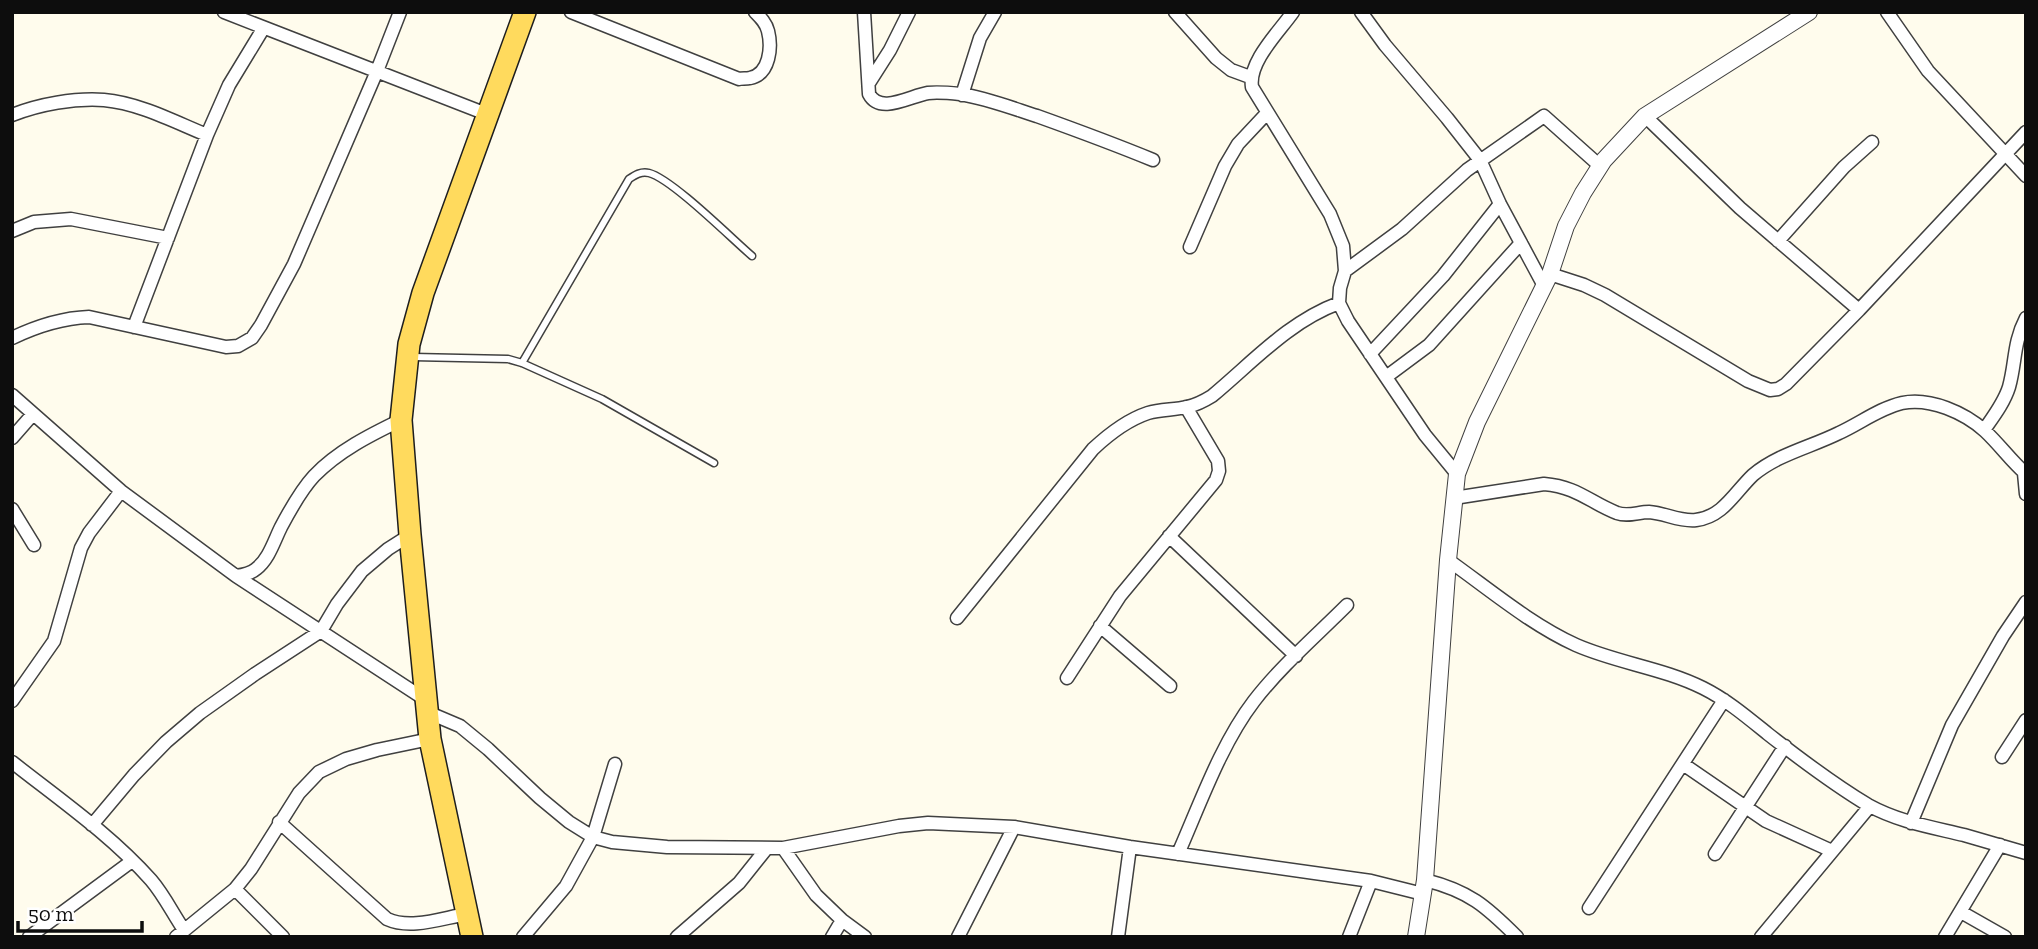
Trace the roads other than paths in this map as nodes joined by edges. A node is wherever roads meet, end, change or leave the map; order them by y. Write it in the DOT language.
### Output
graph roads {
  1 [pos="224,12"];
  2 [pos="400,12"];
  3 [pos="525,12"];
  4 [pos="571,12"];
  5 [pos="755,12"];
  6 [pos="864,12"];
  7 [pos="909,12"];
  8 [pos="995,12"];
  9 [pos="1175,12"];
  10 [pos="1293,12"];
  11 [pos="1361,12"];
  12 [pos="1887,12"];
  13 [pos="1801,15"];
  14 [pos="604,18"];
  15 [pos="262,29"];
  16 [pos="377,71"];
  17 [pos="1250,77"];
  18 [pos="869,83"];
  19 [pos="962,95"];
  20 [pos="1267,113"];
  21 [pos="12,115"];
  22 [pos="489,115"];
  23 [pos="1645,116"];
  24 [pos="2026,132"];
  25 [pos="207,135"];
  26 [pos="1872,142"];
  27 [pos="2005,153"];
  28 [pos="1153,160"];
  29 [pos="1480,160"];
  30 [pos="1600,166"];
  31 [pos="2026,176"];
  32 [pos="1500,204"];
  33 [pos="12,231"];
  34 [pos="168,238"];
  35 [pos="1778,241"];
  36 [pos="1521,243"];
  37 [pos="1189,247"];
  38 [pos="752,257"];
  39 [pos="1345,271"];
  40 [pos="1547,280"];
  41 [pos="1339,303"];
  42 [pos="1859,310"];
  43 [pos="2026,318"];
  44 [pos="134,327"];
  45 [pos="12,338"];
  46 [pos="1370,354"];
  47 [pos="407,357"];
  48 [pos="522,363"];
  49 [pos="1386,377"];
  50 [pos="12,395"];
  51 [pos="1186,408"];
  52 [pos="33,414"];
  53 [pos="401,420"];
  54 [pos="1984,430"];
  55 [pos="12,438"];
  56 [pos="714,463"];
  57 [pos="1457,474"];
  58 [pos="2025,474"];
  59 [pos="121,491"];
  60 [pos="2026,494"];
  61 [pos="1454,498"];
  62 [pos="12,509"];
  63 [pos="410,535"];
  64 [pos="1169,536"];
  65 [pos="34,545"];
  66 [pos="1448,560"];
  67 [pos="236,576"];
  68 [pos="2026,602"];
  69 [pos="1347,605"];
  70 [pos="957,618"];
  71 [pos="1100,626"];
  72 [pos="321,631"];
  73 [pos="1297,656"];
  74 [pos="1067,678"];
  75 [pos="1170,686"];
  76 [pos="1724,700"];
  77 [pos="12,701"];
  78 [pos="427,706"];
  79 [pos="2026,720"];
  80 [pos="430,739"];
  81 [pos="1785,746"];
  82 [pos="2002,757"];
  83 [pos="12,762"];
  84 [pos="615,764"];
  85 [pos="1683,764"];
  86 [pos="1870,806"];
  87 [pos="1745,808"];
  88 [pos="279,822"];
  89 [pos="1911,823"];
  90 [pos="92,825"];
  91 [pos="1014,827"];
  92 [pos="593,837"];
  93 [pos="2000,845"];
  94 [pos="1130,846"];
  95 [pos="767,848"];
  96 [pos="783,848"];
  97 [pos="1832,852"];
  98 [pos="1178,853"];
  99 [pos="2026,853"];
  100 [pos="1715,854"];
  101 [pos="132,861"];
  102 [pos="1371,881"];
  103 [pos="1424,887"];
  104 [pos="235,888"];
  105 [pos="1589,908"];
  106 [pos="1961,912"];
  107 [pos="467,914"];
  108 [pos="842,920"];
  109 [pos="180,933"];
  110 [pos="29,937"];
  111 [pos="284,937"];
  112 [pos="472,937"];
  113 [pos="523,937"];
  114 [pos="677,937"];
  115 [pos="832,937"];
  116 [pos="864,937"];
  117 [pos="958,937"];
  118 [pos="1118,937"];
  119 [pos="1349,937"];
  120 [pos="1416,937"];
  121 [pos="1517,937"];
  122 [pos="1760,937"];
  123 [pos="1945,937"];
  124 [pos="2005,937"];
  1 -- 15 [label="street"];
  2 -- 16 [label="street"];
  3 -- 22 [label="main road"];
  4 -- 14 [label="street"];
  5 -- 14 [label="street"];
  6 -- 18 [label="street"];
  7 -- 18 [label="street"];
  8 -- 19 [label="street"];
  9 -- 17 [label="street"];
  10 -- 17 [label="street"];
  11 -- 29 [label="street"];
  12 -- 27 [label="street"];
  13 -- 23 [label="street"];
  15 -- 16 [label="street"];
  15 -- 25 [label="street"];
  16 -- 22 [label="street"];
  16 -- 44 [label="street"];
  17 -- 20 [label="street"];
  18 -- 19 [label="street"];
  19 -- 28 [label="street"];
  20 -- 37 [label="street"];
  20 -- 39 [label="street"];
  21 -- 25 [label="street"];
  22 -- 47 [label="main road"];
  23 -- 30 [label="street"];
  23 -- 35 [label="street"];
  24 -- 27 [label="street"];
  25 -- 34 [label="street"];
  26 -- 35 [label="street"];
  27 -- 31 [label="street"];
  27 -- 42 [label="street"];
  29 -- 30 [label="street"];
  29 -- 32 [label="street"];
  29 -- 39 [label="street"];
  30 -- 40 [label="street"];
  32 -- 36 [label="street"];
  32 -- 46 [label="street"];
  33 -- 34 [label="street"];
  34 -- 44 [label="street"];
  35 -- 42 [label="street"];
  36 -- 40 [label="street"];
  36 -- 49 [label="street"];
  38 -- 48 [label="lane"];
  39 -- 41 [label="street"];
  40 -- 42 [label="street"];
  40 -- 57 [label="street"];
  41 -- 46 [label="street"];
  41 -- 51 [label="street"];
  43 -- 54 [label="street"];
  44 -- 45 [label="street"];
  46 -- 49 [label="street"];
  47 -- 48 [label="lane"];
  47 -- 53 [label="main road"];
  48 -- 56 [label="lane"];
  49 -- 57 [label="street"];
  50 -- 52 [label="street"];
  51 -- 64 [label="street"];
  51 -- 70 [label="street"];
  52 -- 55 [label="street"];
  52 -- 59 [label="street"];
  53 -- 63 [label="main road"];
  53 -- 67 [label="street"];
  54 -- 58 [label="street"];
  54 -- 61 [label="street"];
  57 -- 61 [label="street"];
  58 -- 60 [label="street"];
  59 -- 67 [label="street"];
  59 -- 77 [label="street"];
  61 -- 66 [label="street"];
  62 -- 65 [label="street"];
  63 -- 72 [label="street"];
  63 -- 78 [label="main road"];
  64 -- 71 [label="street"];
  64 -- 73 [label="street"];
  66 -- 76 [label="street"];
  66 -- 103 [label="street"];
  67 -- 72 [label="street"];
  68 -- 89 [label="street"];
  69 -- 73 [label="street"];
  71 -- 74 [label="street"];
  71 -- 75 [label="street"];
  72 -- 78 [label="street"];
  72 -- 90 [label="street"];
  73 -- 98 [label="street"];
  76 -- 81 [label="street"];
  76 -- 85 [label="street"];
  78 -- 80 [label="main road"];
  78 -- 92 [label="street"];
  79 -- 82 [label="street"];
  80 -- 88 [label="street"];
  80 -- 107 [label="main road"];
  81 -- 86 [label="street"];
  81 -- 87 [label="street"];
  83 -- 90 [label="street"];
  84 -- 92 [label="street"];
  85 -- 87 [label="street"];
  85 -- 105 [label="street"];
  86 -- 89 [label="street"];
  86 -- 97 [label="street"];
  87 -- 97 [label="street"];
  87 -- 100 [label="street"];
  88 -- 104 [label="street"];
  88 -- 107 [label="street"];
  89 -- 93 [label="street"];
  90 -- 101 [label="street"];
  91 -- 94 [label="street"];
  91 -- 96 [label="street"];
  91 -- 117 [label="street"];
  92 -- 95 [label="street"];
  92 -- 113 [label="street"];
  93 -- 99 [label="street"];
  93 -- 106 [label="street"];
  94 -- 98 [label="street"];
  94 -- 118 [label="street"];
  95 -- 96 [label="street"];
  95 -- 114 [label="street"];
  96 -- 108 [label="street"];
  97 -- 122 [label="street"];
  98 -- 102 [label="street"];
  101 -- 109 [label="street"];
  101 -- 110 [label="street"];
  102 -- 103 [label="street"];
  102 -- 119 [label="street"];
  103 -- 120 [label="street"];
  103 -- 121 [label="street"];
  104 -- 109 [label="street"];
  104 -- 111 [label="street"];
  106 -- 123 [label="street"];
  106 -- 124 [label="street"];
  107 -- 112 [label="main road"];
  108 -- 115 [label="street"];
  108 -- 116 [label="street"];
}
